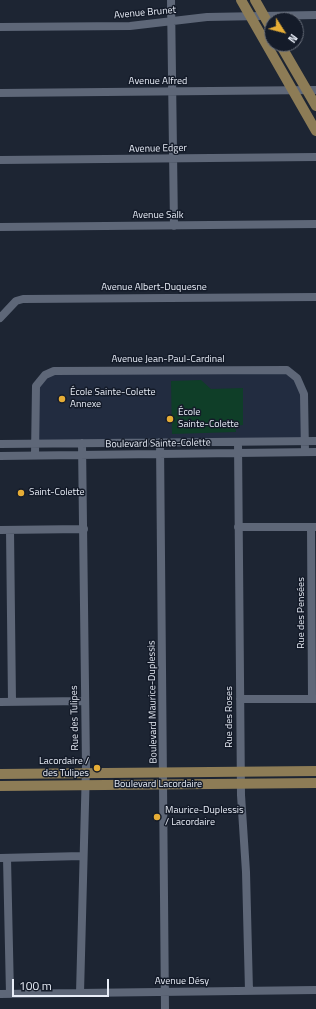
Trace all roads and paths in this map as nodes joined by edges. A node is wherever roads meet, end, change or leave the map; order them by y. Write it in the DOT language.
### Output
graph roads {
  1 [pos="171,0"];
  2 [pos="241,0"];
  3 [pos="255,0"];
  4 [pos="304,15"];
  5 [pos="316,15"];
  6 [pos="250,16"];
  7 [pos="264,16"];
  8 [pos="172,21"];
  9 [pos="0,27"];
  10 [pos="285,52"];
  11 [pos="293,90"];
  12 [pos="311,90"];
  13 [pos="172,92"];
  14 [pos="0,93"];
  15 [pos="316,106"];
  16 [pos="316,131"];
  17 [pos="316,157"];
  18 [pos="172,159"];
  19 [pos="0,160"];
  20 [pos="316,224"];
  21 [pos="174,226"];
  22 [pos="0,227"];
  23 [pos="316,297"];
  24 [pos="0,318"];
  25 [pos="306,441"];
  26 [pos="316,441"];
  27 [pos="160,442"];
  28 [pos="238,442"];
  29 [pos="82,443"];
  30 [pos="0,444"];
  31 [pos="35,444"];
  32 [pos="306,452"];
  33 [pos="316,452"];
  34 [pos="238,453"];
  35 [pos="83,454"];
  36 [pos="160,454"];
  37 [pos="35,455"];
  38 [pos="0,456"];
  39 [pos="238,527"];
  40 [pos="313,527"];
  41 [pos="84,529"];
  42 [pos="0,530"];
  43 [pos="10,530"];
  44 [pos="240,699"];
  45 [pos="314,699"];
  46 [pos="84,701"];
  47 [pos="0,702"];
  48 [pos="12,702"];
  49 [pos="316,771"];
  50 [pos="241,772"];
  51 [pos="164,773"];
  52 [pos="0,774"];
  53 [pos="86,774"];
  54 [pos="316,783"];
  55 [pos="241,784"];
  56 [pos="86,785"];
  57 [pos="164,785"];
  58 [pos="0,786"];
  59 [pos="82,856"];
  60 [pos="4,858"];
  61 [pos="316,990"];
  62 [pos="249,991"];
  63 [pos="80,993"];
  64 [pos="165,993"];
  65 [pos="0,994"];
  66 [pos="10,994"];
  67 [pos="166,1009"];
  1 -- 8 [label="street"];
  2 -- 6 [label="main road"];
  3 -- 7 [label="main road"];
  4 -- 5 [label="street, Avenue Brunet"];
  6 -- 7 [label="street, Avenue Brunet"];
  6 -- 8 [label="street, Avenue Brunet"];
  6 -- 11 [label="main road"];
  8 -- 9 [label="street, Avenue Brunet"];
  8 -- 13 [label="street"];
  10 -- 12 [label="main road"];
  11 -- 12 [label="street, Avenue Alfred"];
  11 -- 13 [label="street, Avenue Alfred"];
  11 -- 16 [label="main road"];
  12 -- 15 [label="main road"];
  13 -- 14 [label="street, Avenue Alfred"];
  13 -- 18 [label="street"];
  17 -- 18 [label="street, Avenue Edger"];
  18 -- 19 [label="street, Avenue Edger"];
  18 -- 21 [label="street"];
  20 -- 21 [label="street, Avenue Salk"];
  21 -- 22 [label="street, Avenue Salk"];
  23 -- 24 [label="street, Avenue Albert-Duquesne"];
  25 -- 26 [label="street, Boulevard Sainte-Colette"];
  25 -- 28 [label="street, Boulevard Sainte-Colette"];
  25 -- 31 [label="street, Avenue Jean-Paul-Cardinal"];
  25 -- 32 [label="street, Avenue Jean-Paul-Cardinal"];
  27 -- 28 [label="street, Boulevard Sainte-Colette"];
  27 -- 29 [label="street, Boulevard Sainte-Colette"];
  27 -- 36 [label="street, Boulevard Maurice-Duplessis"];
  28 -- 34 [label="street, Rue des Roses"];
  29 -- 31 [label="street, Boulevard Sainte-Colette"];
  29 -- 35 [label="street, Rue des Tulipes"];
  30 -- 31 [label="street, Boulevard Sainte-Colette"];
  31 -- 37 [label="street, Avenue Jean-Paul-Cardinal"];
  32 -- 33 [label="street, Boulevard Sainte-Colette"];
  32 -- 34 [label="street, Boulevard Sainte-Colette"];
  34 -- 36 [label="street, Boulevard Sainte-Colette"];
  34 -- 39 [label="street, Rue des Roses"];
  35 -- 36 [label="street, Boulevard Sainte-Colette"];
  35 -- 37 [label="street, Boulevard Sainte-Colette"];
  35 -- 41 [label="street, Rue des Tulipes"];
  36 -- 51 [label="street, Boulevard Maurice-Duplessis"];
  37 -- 38 [label="street, Boulevard Sainte-Colette"];
  39 -- 40 [label="street"];
  39 -- 44 [label="street, Rue des Roses"];
  40 -- 45 [label="street, Rue des Pensées"];
  41 -- 43 [label="street"];
  41 -- 46 [label="street, Rue des Tulipes"];
  42 -- 43 [label="street"];
  43 -- 48 [label="street"];
  44 -- 45 [label="street"];
  44 -- 50 [label="street, Rue des Roses"];
  46 -- 48 [label="street"];
  46 -- 53 [label="street, Rue des Tulipes"];
  47 -- 48 [label="street"];
  49 -- 50 [label="main road, Boulevard Lacordaire"];
  50 -- 51 [label="main road, Boulevard Lacordaire"];
  50 -- 55 [label="street, Rue des Roses"];
  51 -- 53 [label="main road, Boulevard Lacordaire"];
  51 -- 57 [label="street, Boulevard Maurice-Duplessis"];
  52 -- 53 [label="main road, Boulevard Lacordaire"];
  53 -- 56 [label="street, Rue des Tulipes"];
  54 -- 55 [label="main road, Boulevard Lacordaire"];
  55 -- 57 [label="main road, Boulevard Lacordaire"];
  55 -- 62 [label="street, Rue des Roses"];
  56 -- 57 [label="main road, Boulevard Lacordaire"];
  56 -- 58 [label="main road, Boulevard Lacordaire"];
  56 -- 59 [label="street, Rue des Tulipes"];
  57 -- 64 [label="street, Boulevard Maurice-Duplessis"];
  59 -- 60 [label="street"];
  59 -- 63 [label="street, Rue des Tulipes"];
  60 -- 66 [label="street"];
  61 -- 62 [label="street, Avenue Désy"];
  62 -- 64 [label="street, Avenue Désy"];
  63 -- 64 [label="street, Avenue Désy"];
  63 -- 66 [label="street, Avenue Désy"];
  64 -- 67 [label="street, Boulevard Maurice-Duplessis"];
  65 -- 66 [label="street, Avenue Désy"];
}
